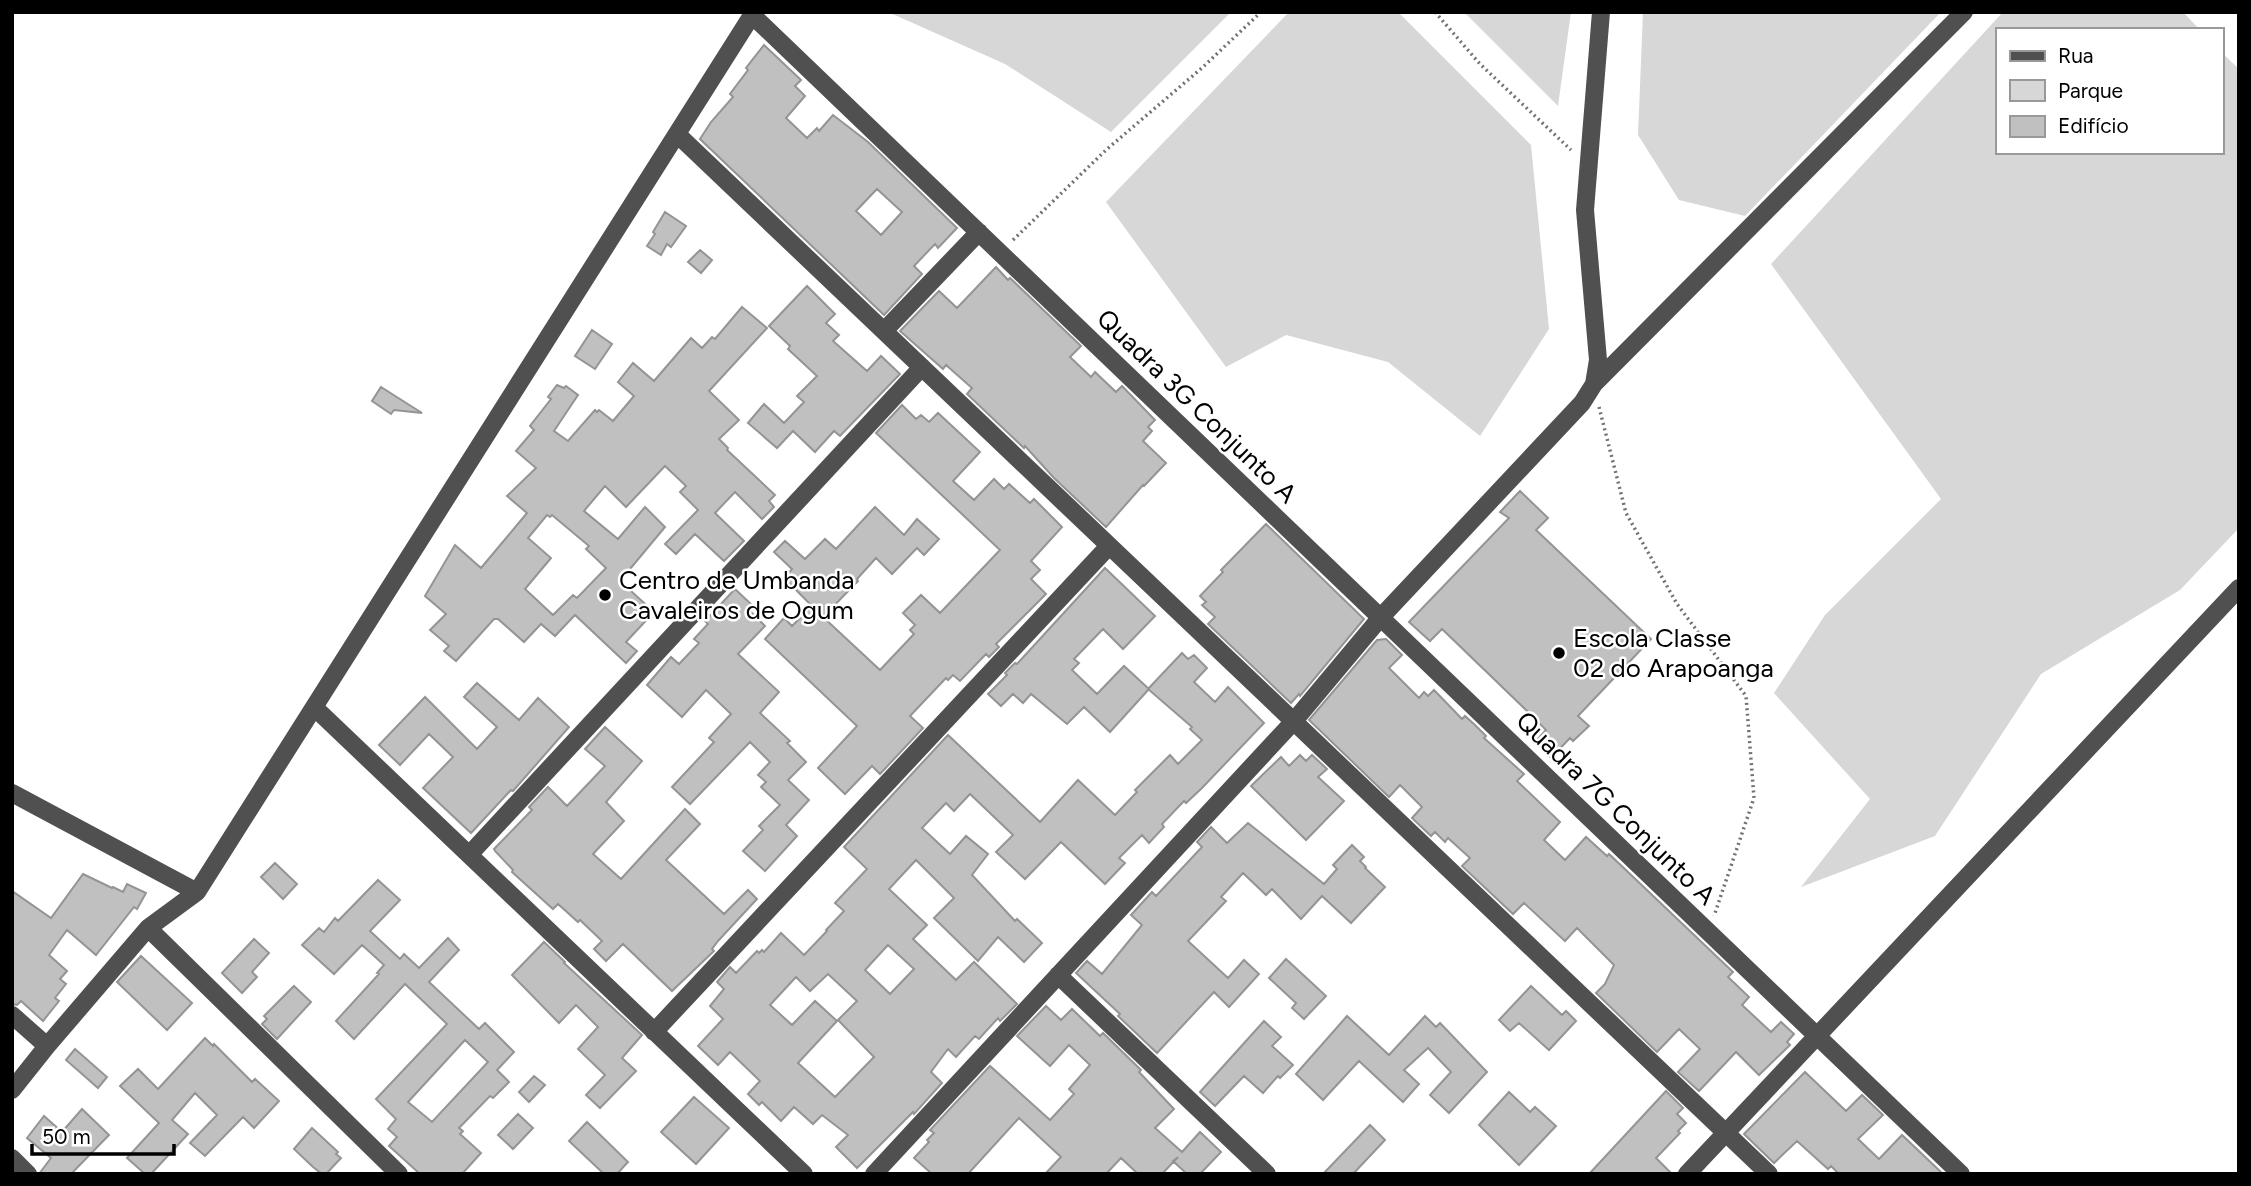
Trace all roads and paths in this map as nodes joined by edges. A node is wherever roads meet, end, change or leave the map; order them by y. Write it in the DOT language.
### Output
graph roads {
  1 [pos="1261,12"];
  2 [pos="1434,12"];
  3 [pos="1601,12"];
  4 [pos="1964,12"];
  5 [pos="753,13"];
  6 [pos="678,135"];
  7 [pos="1588,166"];
  8 [pos="979,232"];
  9 [pos="1000,252"];
  10 [pos="884,331"];
  11 [pos="922,367"];
  12 [pos="1594,384"];
  13 [pos="1110,545"];
  14 [pos="2239,588"];
  15 [pos="1381,617"];
  16 [pos="314,708"];
  17 [pos="1294,721"];
  18 [pos="12,793"];
  19 [pos="469,855"];
  20 [pos="197,892"];
  21 [pos="148,928"];
  22 [pos="1709,934"];
  23 [pos="1058,975"];
  24 [pos="12,1015"];
  25 [pos="654,1032"];
  26 [pos="1816,1036"];
  27 [pos="47,1046"];
  28 [pos="12,1090"];
  29 [pos="1726,1132"];
  30 [pos="12,1158"];
  31 [pos="29,1174"];
  32 [pos="399,1174"];
  33 [pos="804,1174"];
  34 [pos="874,1174"];
  35 [pos="1267,1174"];
  36 [pos="1687,1174"];
  37 [pos="1769,1174"];
  38 [pos="1961,1174"];
  1 -- 9 [label="path"];
  2 -- 7 [label="path"];
  3 -- 7 [label="street"];
  4 -- 12 [label="street"];
  5 -- 6 [label="street"];
  5 -- 8 [label="street, Quadra 3G Conjunto A"];
  6 -- 10 [label="street"];
  6 -- 16 [label="street"];
  7 -- 12 [label="street"];
  8 -- 9 [label="street, Quadra 3G Conjunto A"];
  8 -- 10 [label="street"];
  9 -- 15 [label="street, Quadra 3G Conjunto A"];
  10 -- 11 [label="street"];
  11 -- 13 [label="street"];
  11 -- 19 [label="street"];
  12 -- 15 [label="street"];
  12 -- 22 [label="path"];
  13 -- 17 [label="street"];
  13 -- 25 [label="street"];
  14 -- 26 [label="street"];
  15 -- 17 [label="street"];
  15 -- 22 [label="street, Quadra 7G Conjunto A"];
  16 -- 19 [label="street"];
  16 -- 20 [label="street"];
  17 -- 23 [label="street"];
  17 -- 29 [label="street"];
  18 -- 20 [label="street"];
  19 -- 25 [label="street"];
  20 -- 21 [label="street"];
  21 -- 27 [label="street"];
  21 -- 32 [label="street"];
  22 -- 26 [label="street, Quadra 7G Conjunto A"];
  23 -- 34 [label="street"];
  23 -- 35 [label="street"];
  24 -- 27 [label="street"];
  25 -- 33 [label="street"];
  26 -- 29 [label="street"];
  26 -- 38 [label="street, Quadra 7G Conjunto A"];
  27 -- 28 [label="street"];
  29 -- 36 [label="street"];
  29 -- 37 [label="street"];
  30 -- 31 [label="street"];
}
